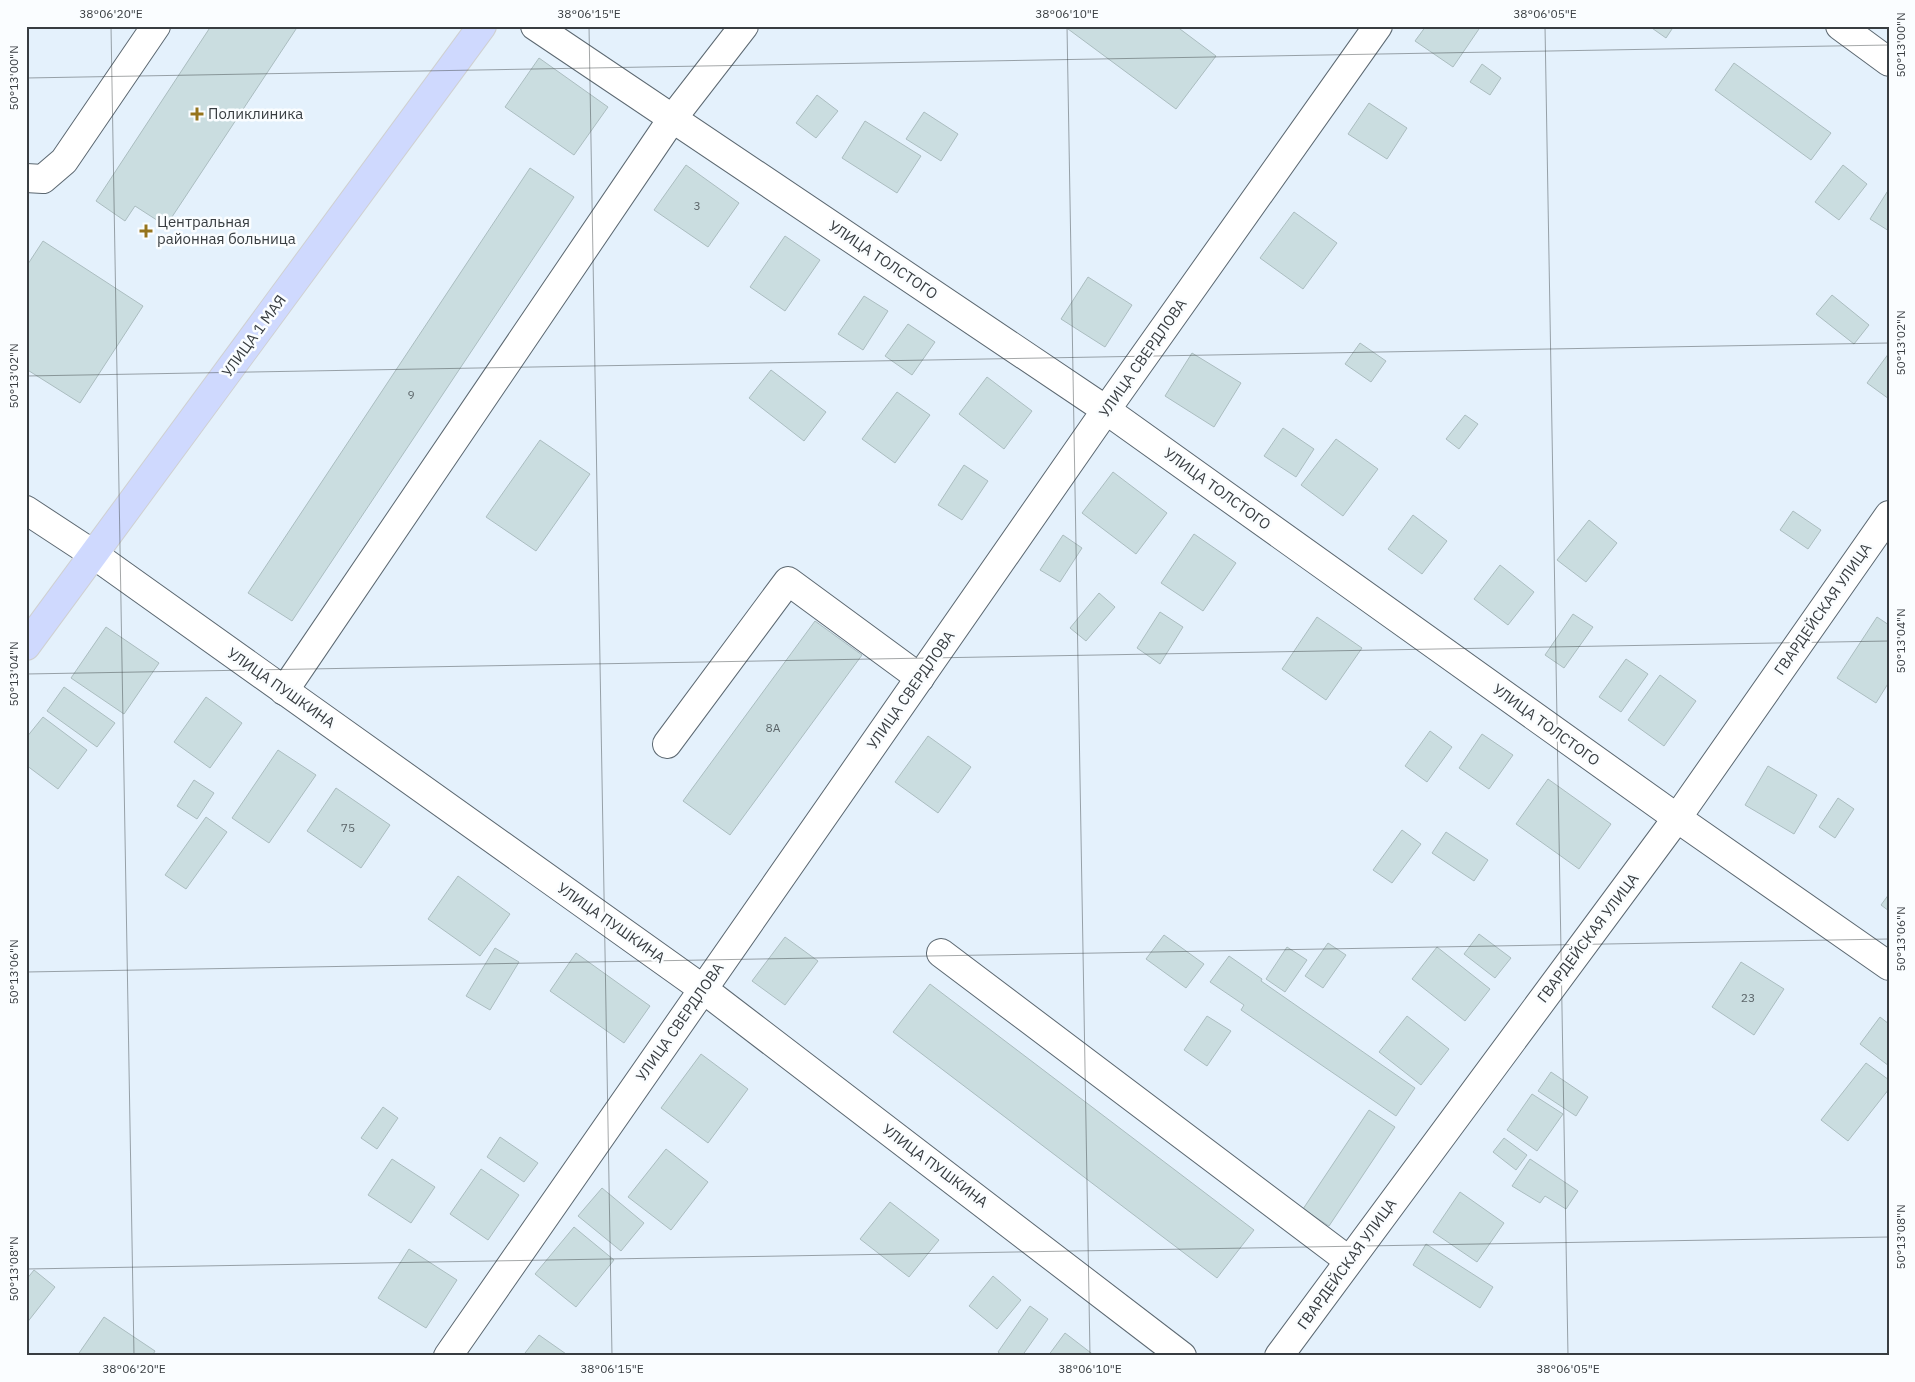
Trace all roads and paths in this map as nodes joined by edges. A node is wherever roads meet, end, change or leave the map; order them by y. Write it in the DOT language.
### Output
graph roads {
  1 [pos="156,26"];
  2 [pos="482,26"];
  3 [pos="535,26"];
  4 [pos="744,26"];
  5 [pos="1378,26"];
  6 [pos="1840,26"];
  7 [pos="1889,62"];
  8 [pos="672,119"];
  9 [pos="26,178"];
  10 [pos="1106,410"];
  11 [pos="29,515"];
  12 [pos="1889,515"];
  13 [pos="93,554"];
  14 [pos="26,646"];
  15 [pos="920,678"];
  16 [pos="284,691"];
  17 [pos="667,744"];
  18 [pos="1677,818"];
  19 [pos="942,953"];
  20 [pos="1889,966"];
  21 [pos="703,989"];
  22 [pos="1348,1260"];
  23 [pos="448,1356"];
  24 [pos="1182,1356"];
  25 [pos="1279,1356"];
  1 -- 9 [label="street"];
  2 -- 13 [label="main road, УЛИЦА 1 МАЯ"];
  3 -- 8 [label="street, УЛИЦА ТОЛСТОГО"];
  4 -- 8 [label="street"];
  5 -- 10 [label="street, УЛИЦА СВЕРДЛОВА"];
  6 -- 7 [label="street"];
  8 -- 10 [label="street, УЛИЦА ТОЛСТОГО"];
  8 -- 16 [label="street"];
  10 -- 15 [label="street, УЛИЦА СВЕРДЛОВА"];
  10 -- 18 [label="street, УЛИЦА ТОЛСТОГО"];
  11 -- 13 [label="street, УЛИЦА ПУШКИНА"];
  12 -- 18 [label="street, ГВАРДЕЙСКАЯ УЛИЦА"];
  13 -- 14 [label="main road, УЛИЦА 1 МАЯ"];
  13 -- 16 [label="street, УЛИЦА ПУШКИНА"];
  15 -- 17 [label="street"];
  15 -- 21 [label="street, УЛИЦА СВЕРДЛОВА"];
  16 -- 21 [label="street, УЛИЦА ПУШКИНА"];
  18 -- 20 [label="street, УЛИЦА ТОЛСТОГО"];
  18 -- 22 [label="street, ГВАРДЕЙСКАЯ УЛИЦА"];
  19 -- 22 [label="street"];
  21 -- 23 [label="street, УЛИЦА СВЕРДЛОВА"];
  21 -- 24 [label="street, УЛИЦА ПУШКИНА"];
  22 -- 25 [label="street, ГВАРДЕЙСКАЯ УЛИЦА"];
}
